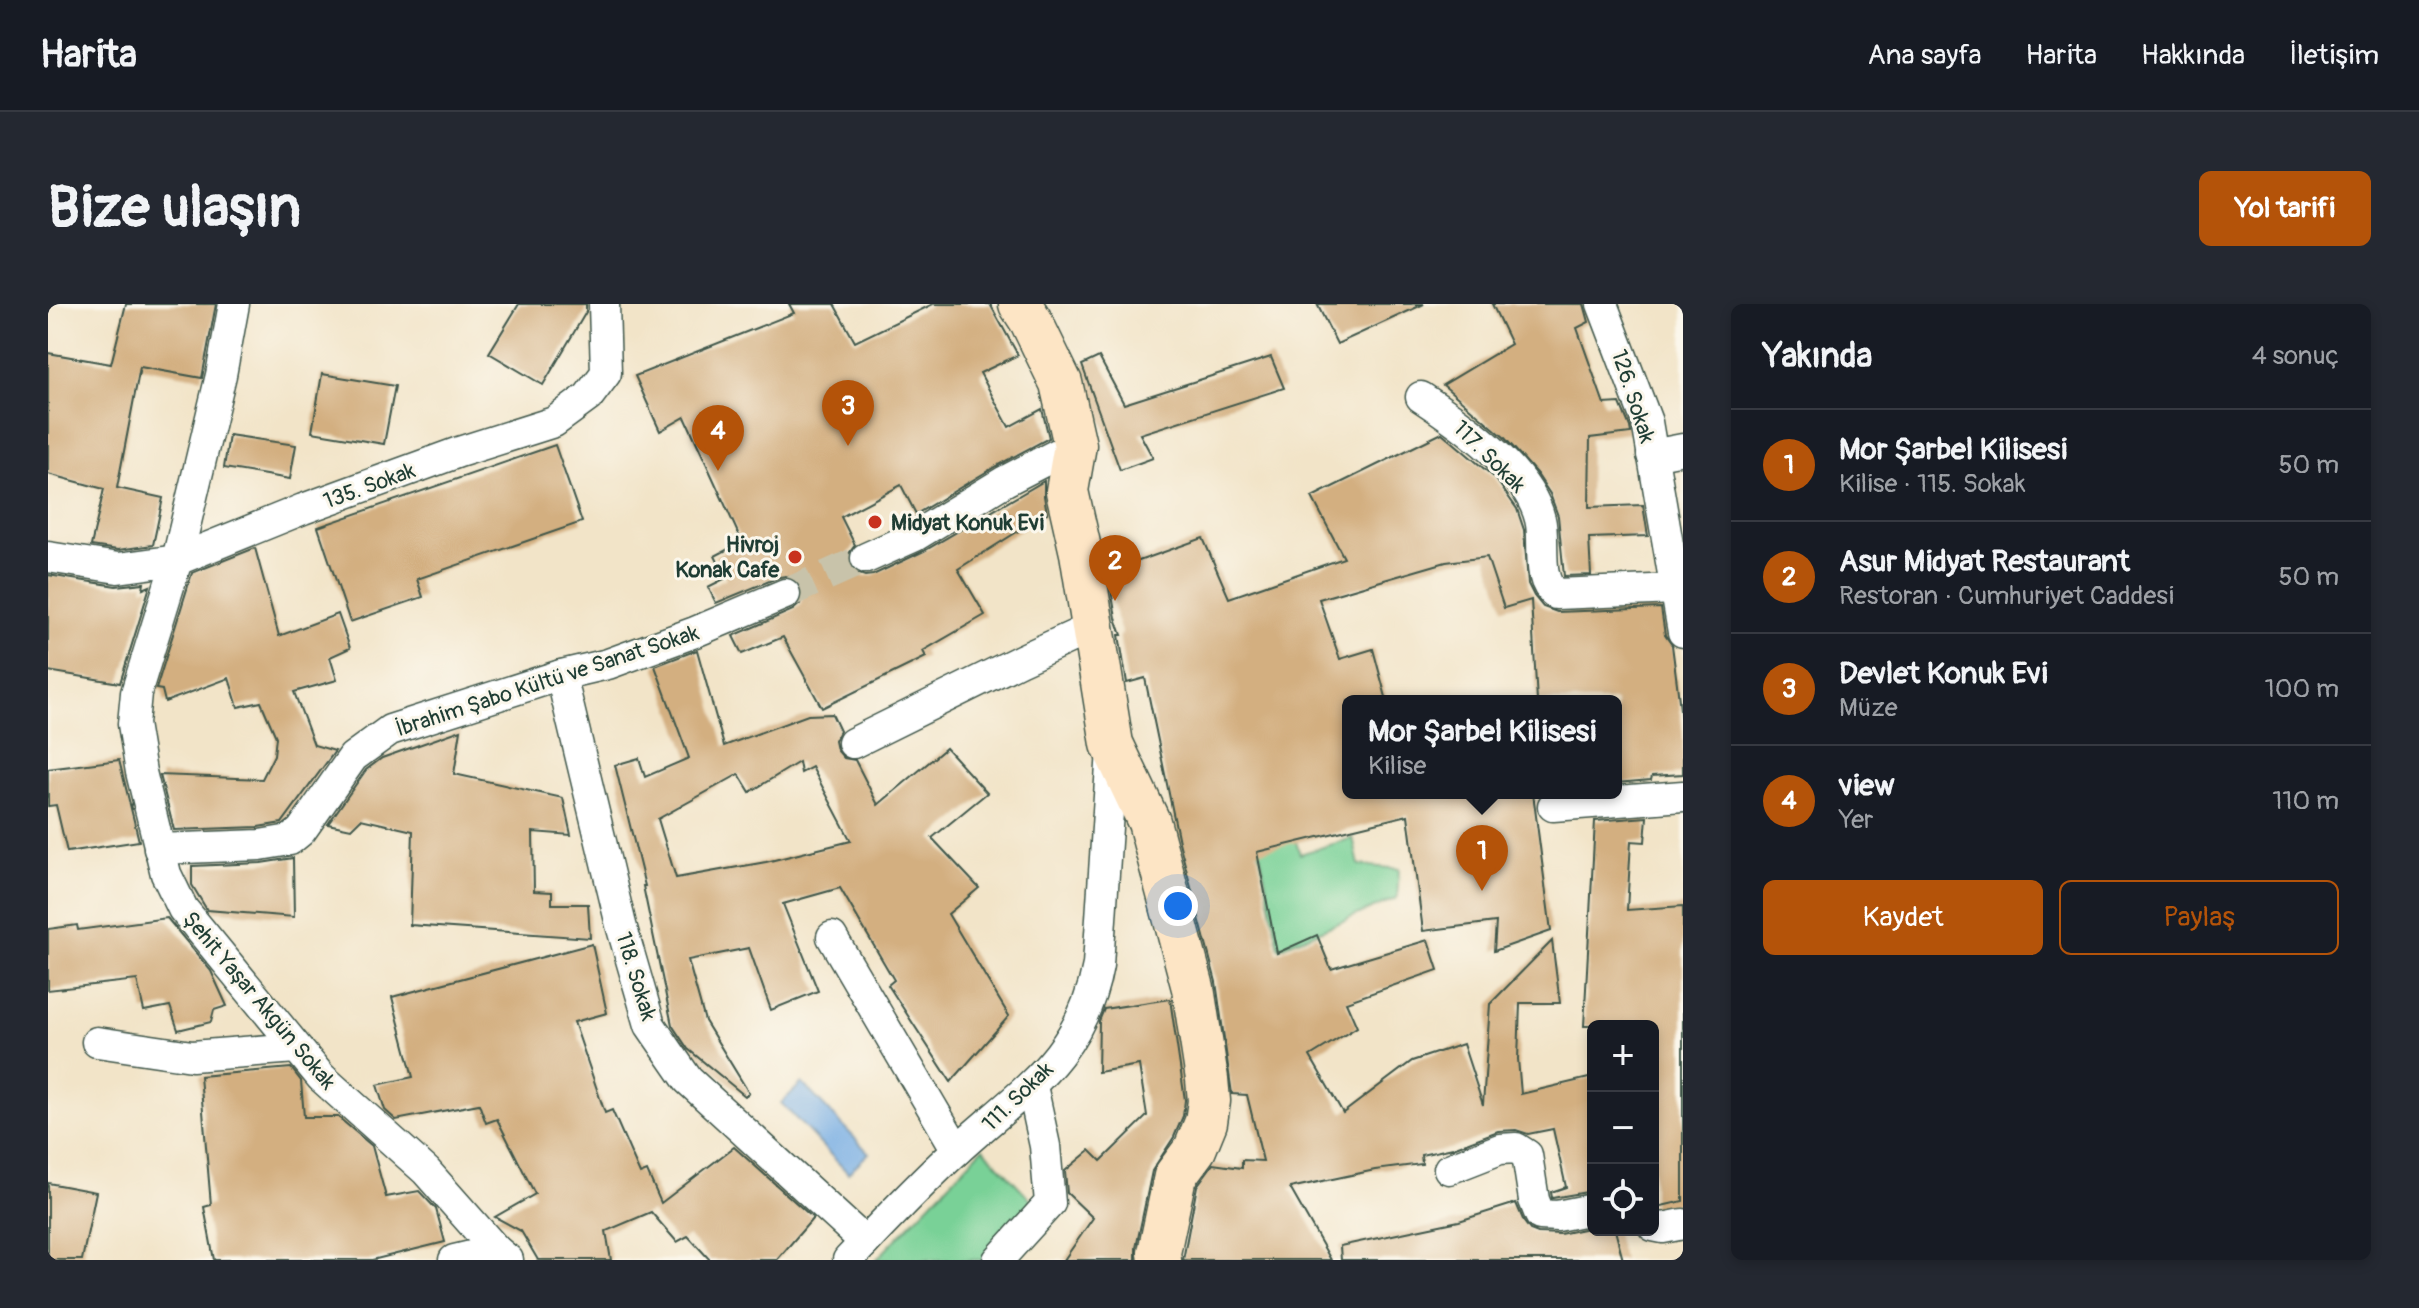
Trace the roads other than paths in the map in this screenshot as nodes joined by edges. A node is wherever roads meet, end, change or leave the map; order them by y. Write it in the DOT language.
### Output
graph roads {
  1 [pos="234,304"];
  2 [pos="604,304"];
  3 [pos="1020,304"];
  4 [pos="1602,304"];
  5 [pos="1421,397"];
  6 [pos="1075,445"];
  7 [pos="1683,449"];
  8 [pos="1652,455"];
  9 [pos="48,557"];
  10 [pos="866,558"];
  11 [pos="177,560"];
  12 [pos="1676,589"];
  13 [pos="785,594"];
  14 [pos="1093,627"];
  15 [pos="1683,632"];
  16 [pos="561,675"];
  17 [pos="853,743"];
  18 [pos="1112,744"];
  19 [pos="1683,796"];
  20 [pos="1553,806"];
  21 [pos="159,849"];
  22 [pos="832,937"];
  23 [pos="97,1042"];
  24 [pos="296,1048"];
  25 [pos="1032,1086"];
  26 [pos="957,1150"];
  27 [pos="1449,1169"];
  28 [pos="1587,1210"];
  29 [pos="1683,1224"];
  30 [pos="1659,1227"];
  31 [pos="856,1251"];
  32 [pos="502,1255"];
  33 [pos="454,1260"];
  34 [pos="998,1260"];
  35 [pos="1160,1260"];
  1 -- 11 [label="street, Şehit Yaşar Akgün Sokak"];
  2 -- 11 [label="street, 135. Sokak"];
  3 -- 6 [label="street"];
  4 -- 8 [label="street, 126. Sokak"];
  5 -- 12 [label="street, 117. Sokak"];
  6 -- 10 [label="street"];
  6 -- 14 [label="street"];
  7 -- 8 [label="street"];
  8 -- 12 [label="street, 126. Sokak"];
  9 -- 11 [label="street, 135. Sokak"];
  11 -- 21 [label="street, Şehit Yaşar Akgün Sokak"];
  12 -- 15 [label="street, 126. Sokak"];
  13 -- 16 [label="street, İbrahim Şabo Kültü ve Sanat Sokak"];
  14 -- 17 [label="street"];
  14 -- 18 [label="street"];
  16 -- 21 [label="street, İbrahim Şabo Kültü ve Sanat Sokak"];
  16 -- 31 [label="street, 118. Sokak"];
  18 -- 25 [label="street, 111. Sokak"];
  18 -- 35 [label="street"];
  19 -- 20 [label="street"];
  21 -- 24 [label="street, Şehit Yaşar Akgün Sokak"];
  22 -- 26 [label="street"];
  23 -- 24 [label="street"];
  24 -- 32 [label="street, Şehit Yaşar Akgün Sokak"];
  25 -- 26 [label="street, 111. Sokak"];
  25 -- 34 [label="street"];
  26 -- 31 [label="street, 111. Sokak"];
  27 -- 28 [label="street"];
  29 -- 30 [label="street"];
  32 -- 33 [label="street"];
}
